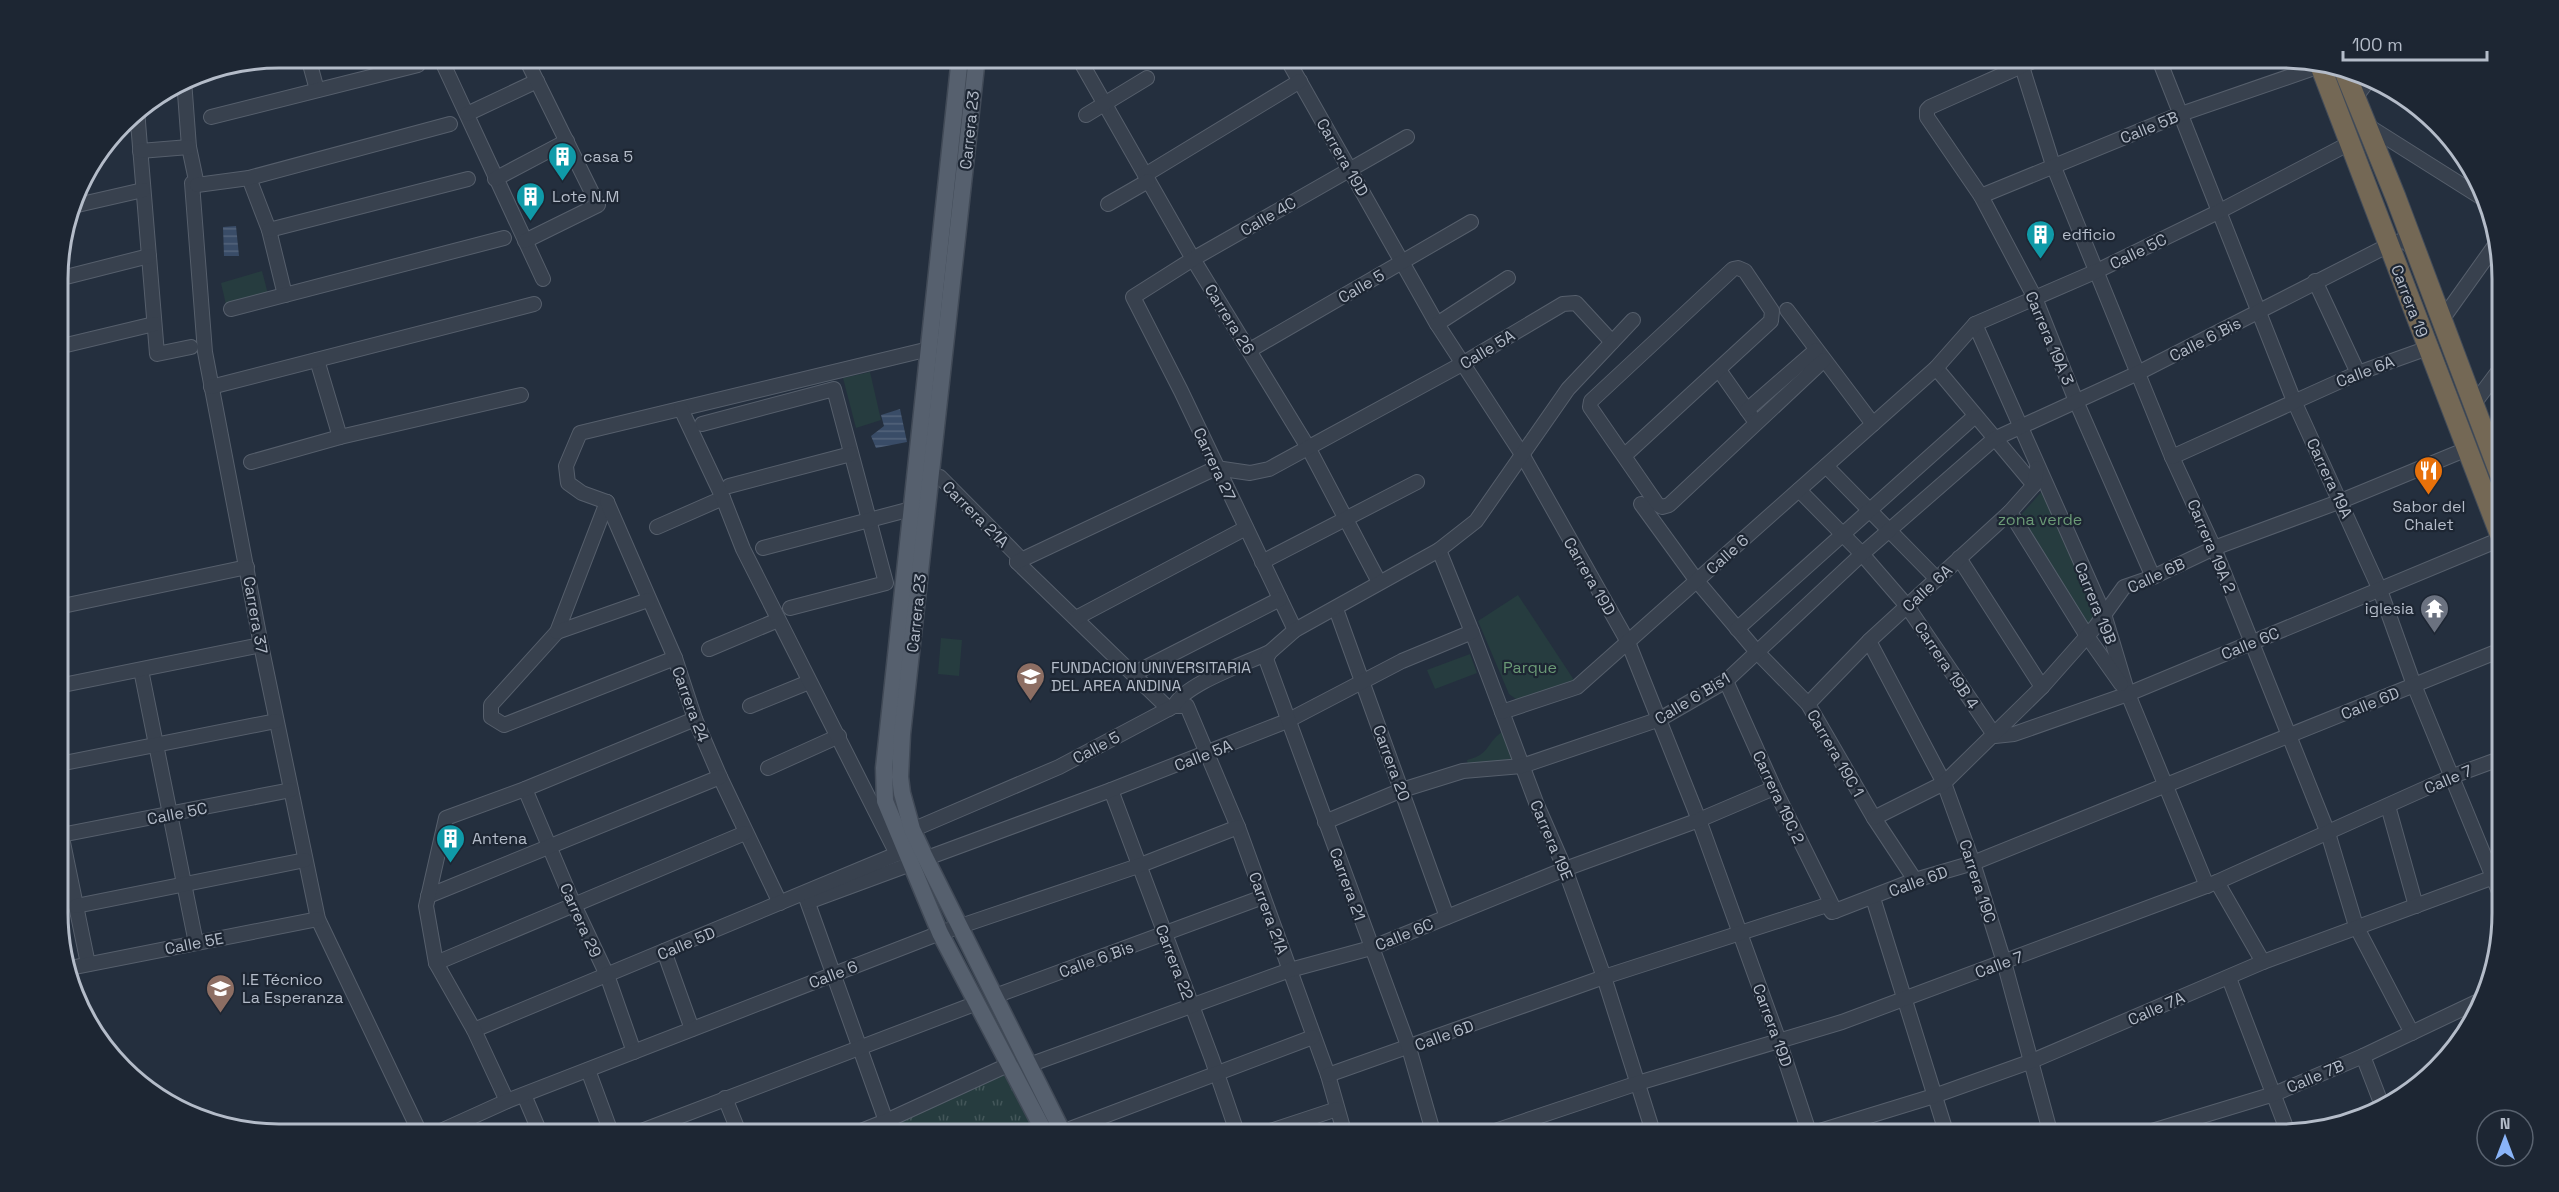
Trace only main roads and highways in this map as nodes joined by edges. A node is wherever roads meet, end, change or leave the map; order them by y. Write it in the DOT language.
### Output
graph roads {
  1 [pos="959,68"];
  2 [pos="978,68"];
  3 [pos="2322,72"];
  4 [pos="2347,79"];
  5 [pos="2492,454"];
  6 [pos="2492,514"];
  7 [pos="915,556"];
  8 [pos="911,858"];
  9 [pos="1050,1124"];
  10 [pos="1053,1124"];
  1 -- 7 [label="main road, Carrera 23"];
  2 -- 7 [label="main road, Carrera 23"];
  3 -- 6 [label="highway, Carrera 19"];
  4 -- 5 [label="highway, Carrera 19"];
  7 -- 8 [label="main road, Carrera 23"];
  7 -- 8 [label="main road, Carrera 23"];
  8 -- 9 [label="main road, Carrera 23"];
  8 -- 10 [label="main road, Carrera 23"];
}
